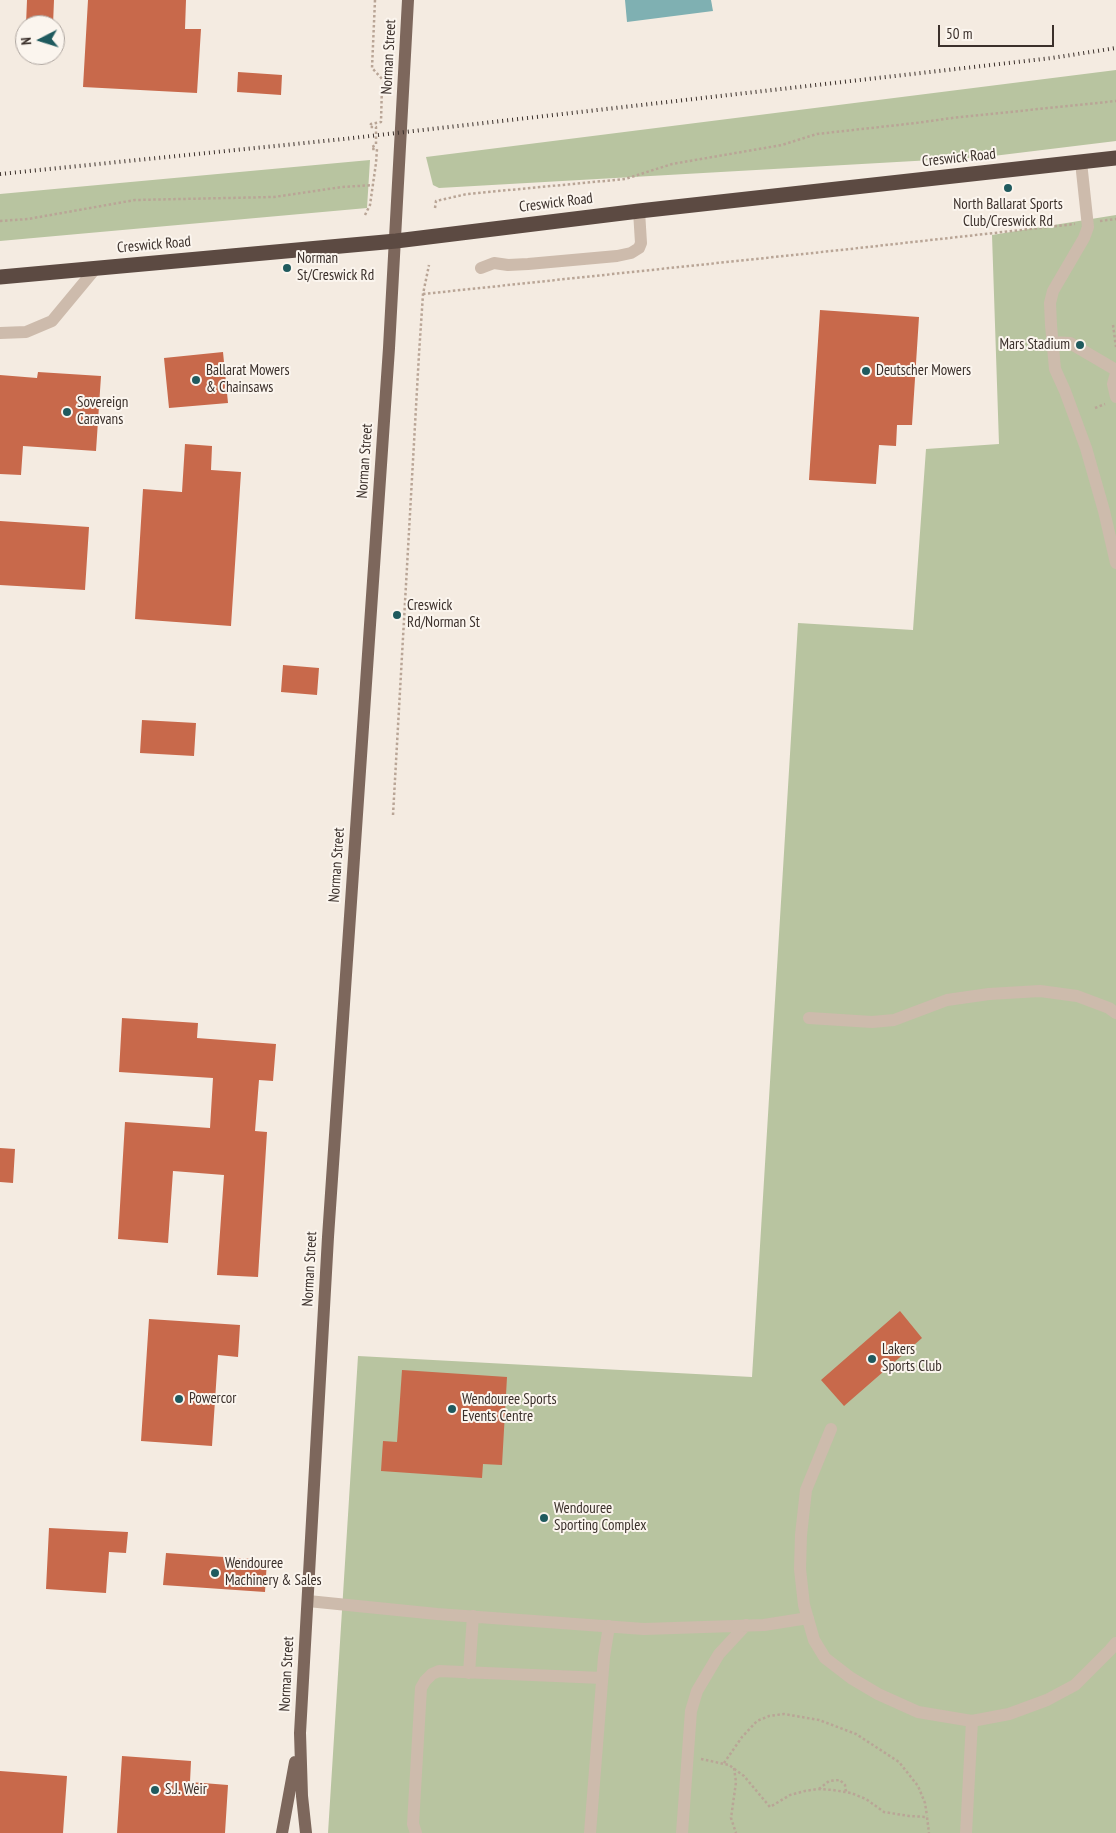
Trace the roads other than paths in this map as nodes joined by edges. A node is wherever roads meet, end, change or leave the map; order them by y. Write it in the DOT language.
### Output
graph roads {
  1 [pos="408,0"];
  2 [pos="1116,158"];
  3 [pos="1081,162"];
  4 [pos="639,211"];
  5 [pos="396,240"];
  6 [pos="96,268"];
  7 [pos="481,268"];
  8 [pos="0,277"];
  9 [pos="0,333"];
  10 [pos="1052,342"];
  11 [pos="1116,372"];
  12 [pos="1116,397"];
  13 [pos="1116,563"];
  14 [pos="1116,1013"];
  15 [pos="809,1018"];
  16 [pos="832,1429"];
  17 [pos="308,1600"];
  18 [pos="473,1616"];
  19 [pos="808,1618"];
  20 [pos="609,1626"];
  21 [pos="746,1626"];
  22 [pos="1116,1643"];
  23 [pos="469,1672"];
  24 [pos="602,1678"];
  25 [pos="972,1721"];
  26 [pos="300,1733"];
  27 [pos="282,1833"];
  28 [pos="306,1833"];
  29 [pos="416,1833"];
  30 [pos="590,1833"];
  31 [pos="682,1833"];
  32 [pos="966,1833"];
  1 -- 5 [label="main road, Norman Street"];
  2 -- 3 [label="highway, Creswick Road"];
  3 -- 4 [label="highway, Creswick Road"];
  3 -- 10 [label="lane"];
  4 -- 5 [label="highway, Creswick Road"];
  4 -- 7 [label="lane"];
  5 -- 6 [label="highway, Creswick Road"];
  5 -- 17 [label="main road, Norman Street"];
  6 -- 8 [label="highway, Creswick Road"];
  6 -- 9 [label="lane"];
  10 -- 11 [label="lane"];
  10 -- 13 [label="lane"];
  11 -- 12 [label="lane"];
  14 -- 15 [label="lane"];
  16 -- 19 [label="lane"];
  17 -- 18 [label="lane"];
  17 -- 26 [label="main road, Norman Street"];
  18 -- 20 [label="lane"];
  18 -- 23 [label="lane"];
  19 -- 21 [label="lane"];
  19 -- 25 [label="lane"];
  20 -- 21 [label="lane"];
  20 -- 24 [label="lane"];
  21 -- 31 [label="lane"];
  22 -- 25 [label="lane"];
  23 -- 24 [label="lane"];
  23 -- 29 [label="lane"];
  24 -- 30 [label="lane"];
  25 -- 32 [label="lane"];
  26 -- 27 [label="main road, Norman Street"];
  26 -- 28 [label="main road, Norman Street"];
}
